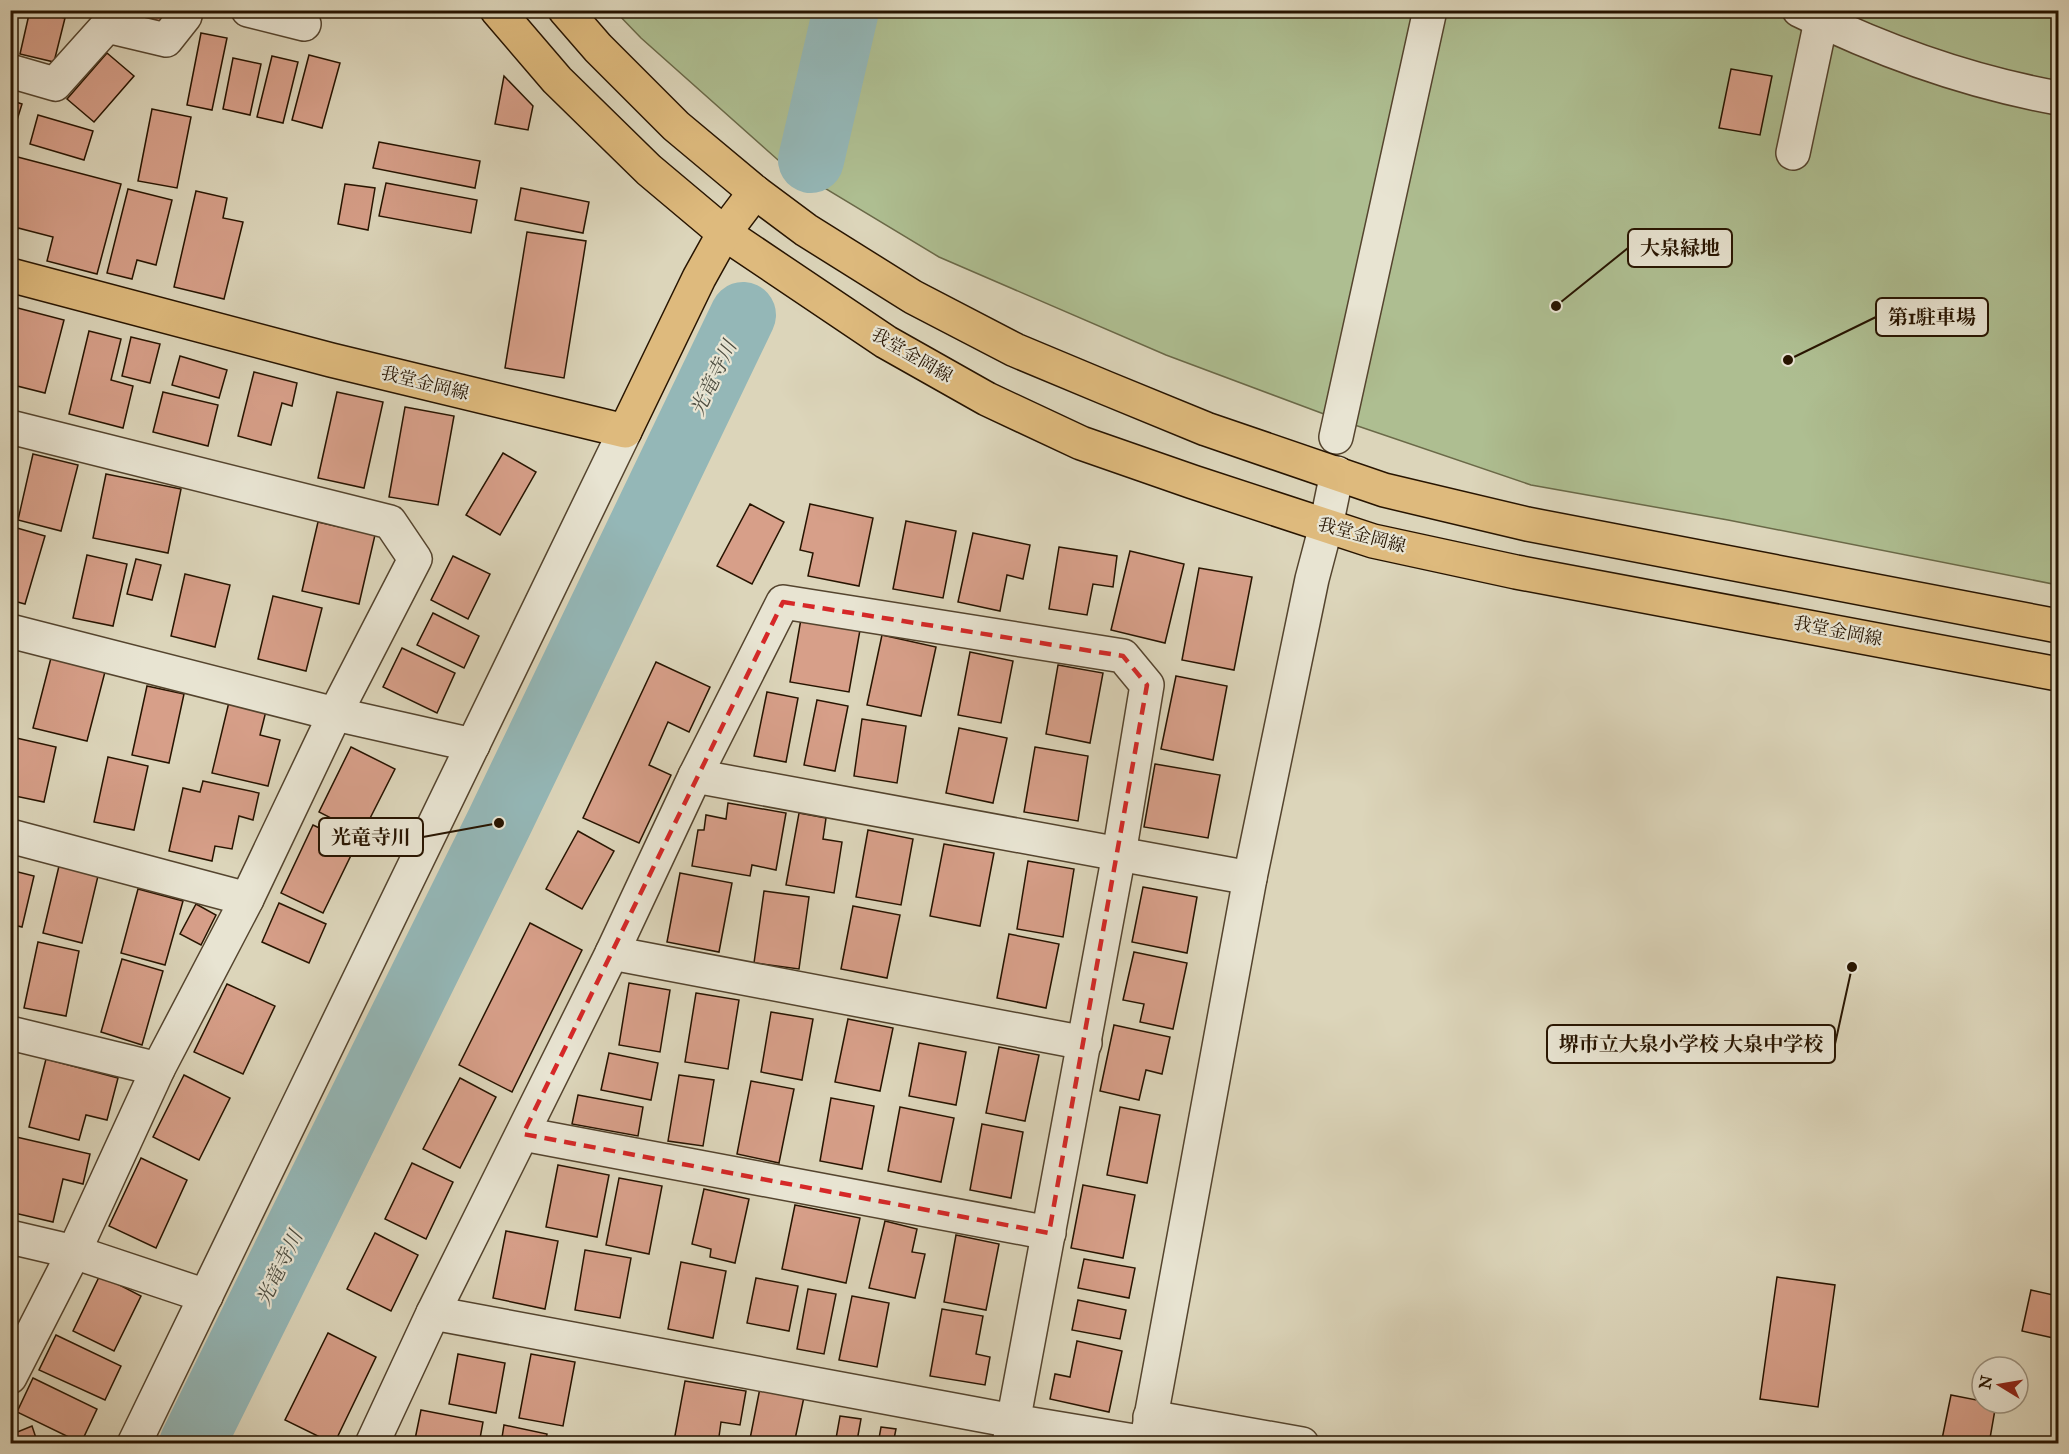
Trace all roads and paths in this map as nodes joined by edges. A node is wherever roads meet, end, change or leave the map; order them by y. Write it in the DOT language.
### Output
graph roads {
  1 [pos="186,10"];
  2 [pos="248,10"];
  3 [pos="497,10"];
  4 [pos="565,10"];
  5 [pos="1430,10"];
  6 [pos="1810,16"];
  7 [pos="104,18"];
  8 [pos="304,24"];
  9 [pos="10,71"];
  10 [pos="2058,98"];
  11 [pos="1793,153"];
  12 [pos="755,192"];
  13 [pos="724,233"];
  14 [pos="10,275"];
  15 [pos="10,427"];
  16 [pos="625,431"];
  17 [pos="1336,437"];
  18 [pos="1337,473"];
  19 [pos="1326,526"];
  20 [pos="2058,626"];
  21 [pos="10,631"];
  22 [pos="2058,674"];
  23 [pos="335,714"];
  24 [pos="473,745"];
  25 [pos="695,776"];
  26 [pos="10,836"];
  27 [pos="1119,854"];
  28 [pos="1250,878"];
  29 [pos="248,899"];
  30 [pos="612,953"];
  31 [pos="10,1033"];
  32 [pos="1085,1043"];
  33 [pos="158,1069"];
  34 [pos="523,1134"];
  35 [pos="1049,1233"];
  36 [pos="10,1237"];
  37 [pos="74,1252"];
  38 [pos="206,1296"];
  39 [pos="433,1313"];
  40 [pos="10,1377"];
  41 [pos="1011,1432"];
  42 [pos="1148,1434"];
  43 [pos="134,1443"];
  44 [pos="372,1443"];
  45 [pos="1302,1443"];
  1 -- 7 [label="street"];
  2 -- 8 [label="street"];
  3 -- 13 [label="main road, 我堂金岡線"];
  4 -- 12 [label="main road"];
  5 -- 17 [label="street"];
  6 -- 10 [label="street"];
  6 -- 11 [label="street"];
  7 -- 9 [label="street"];
  12 -- 13 [label="main road"];
  12 -- 18 [label="main road"];
  13 -- 16 [label="main road"];
  13 -- 19 [label="main road, 我堂金岡線"];
  14 -- 16 [label="main road, 我堂金岡線"];
  15 -- 23 [label="street"];
  16 -- 24 [label="street"];
  18 -- 19 [label="street"];
  18 -- 20 [label="main road"];
  19 -- 22 [label="main road, 我堂金岡線"];
  19 -- 28 [label="street"];
  21 -- 23 [label="street"];
  23 -- 24 [label="street"];
  23 -- 29 [label="street"];
  24 -- 38 [label="street"];
  25 -- 27 [label="street"];
  25 -- 27 [label="street"];
  25 -- 30 [label="street"];
  26 -- 29 [label="street"];
  27 -- 28 [label="street"];
  27 -- 32 [label="street"];
  28 -- 42 [label="street"];
  29 -- 33 [label="street"];
  30 -- 32 [label="street"];
  30 -- 34 [label="street"];
  31 -- 33 [label="street"];
  32 -- 35 [label="street"];
  33 -- 37 [label="street"];
  34 -- 35 [label="street"];
  34 -- 39 [label="street"];
  35 -- 41 [label="street"];
  36 -- 37 [label="street"];
  37 -- 38 [label="street"];
  37 -- 40 [label="street"];
  38 -- 43 [label="street"];
  39 -- 41 [label="street"];
  39 -- 44 [label="street"];
  41 -- 42 [label="street"];
  42 -- 45 [label="street"];
}
